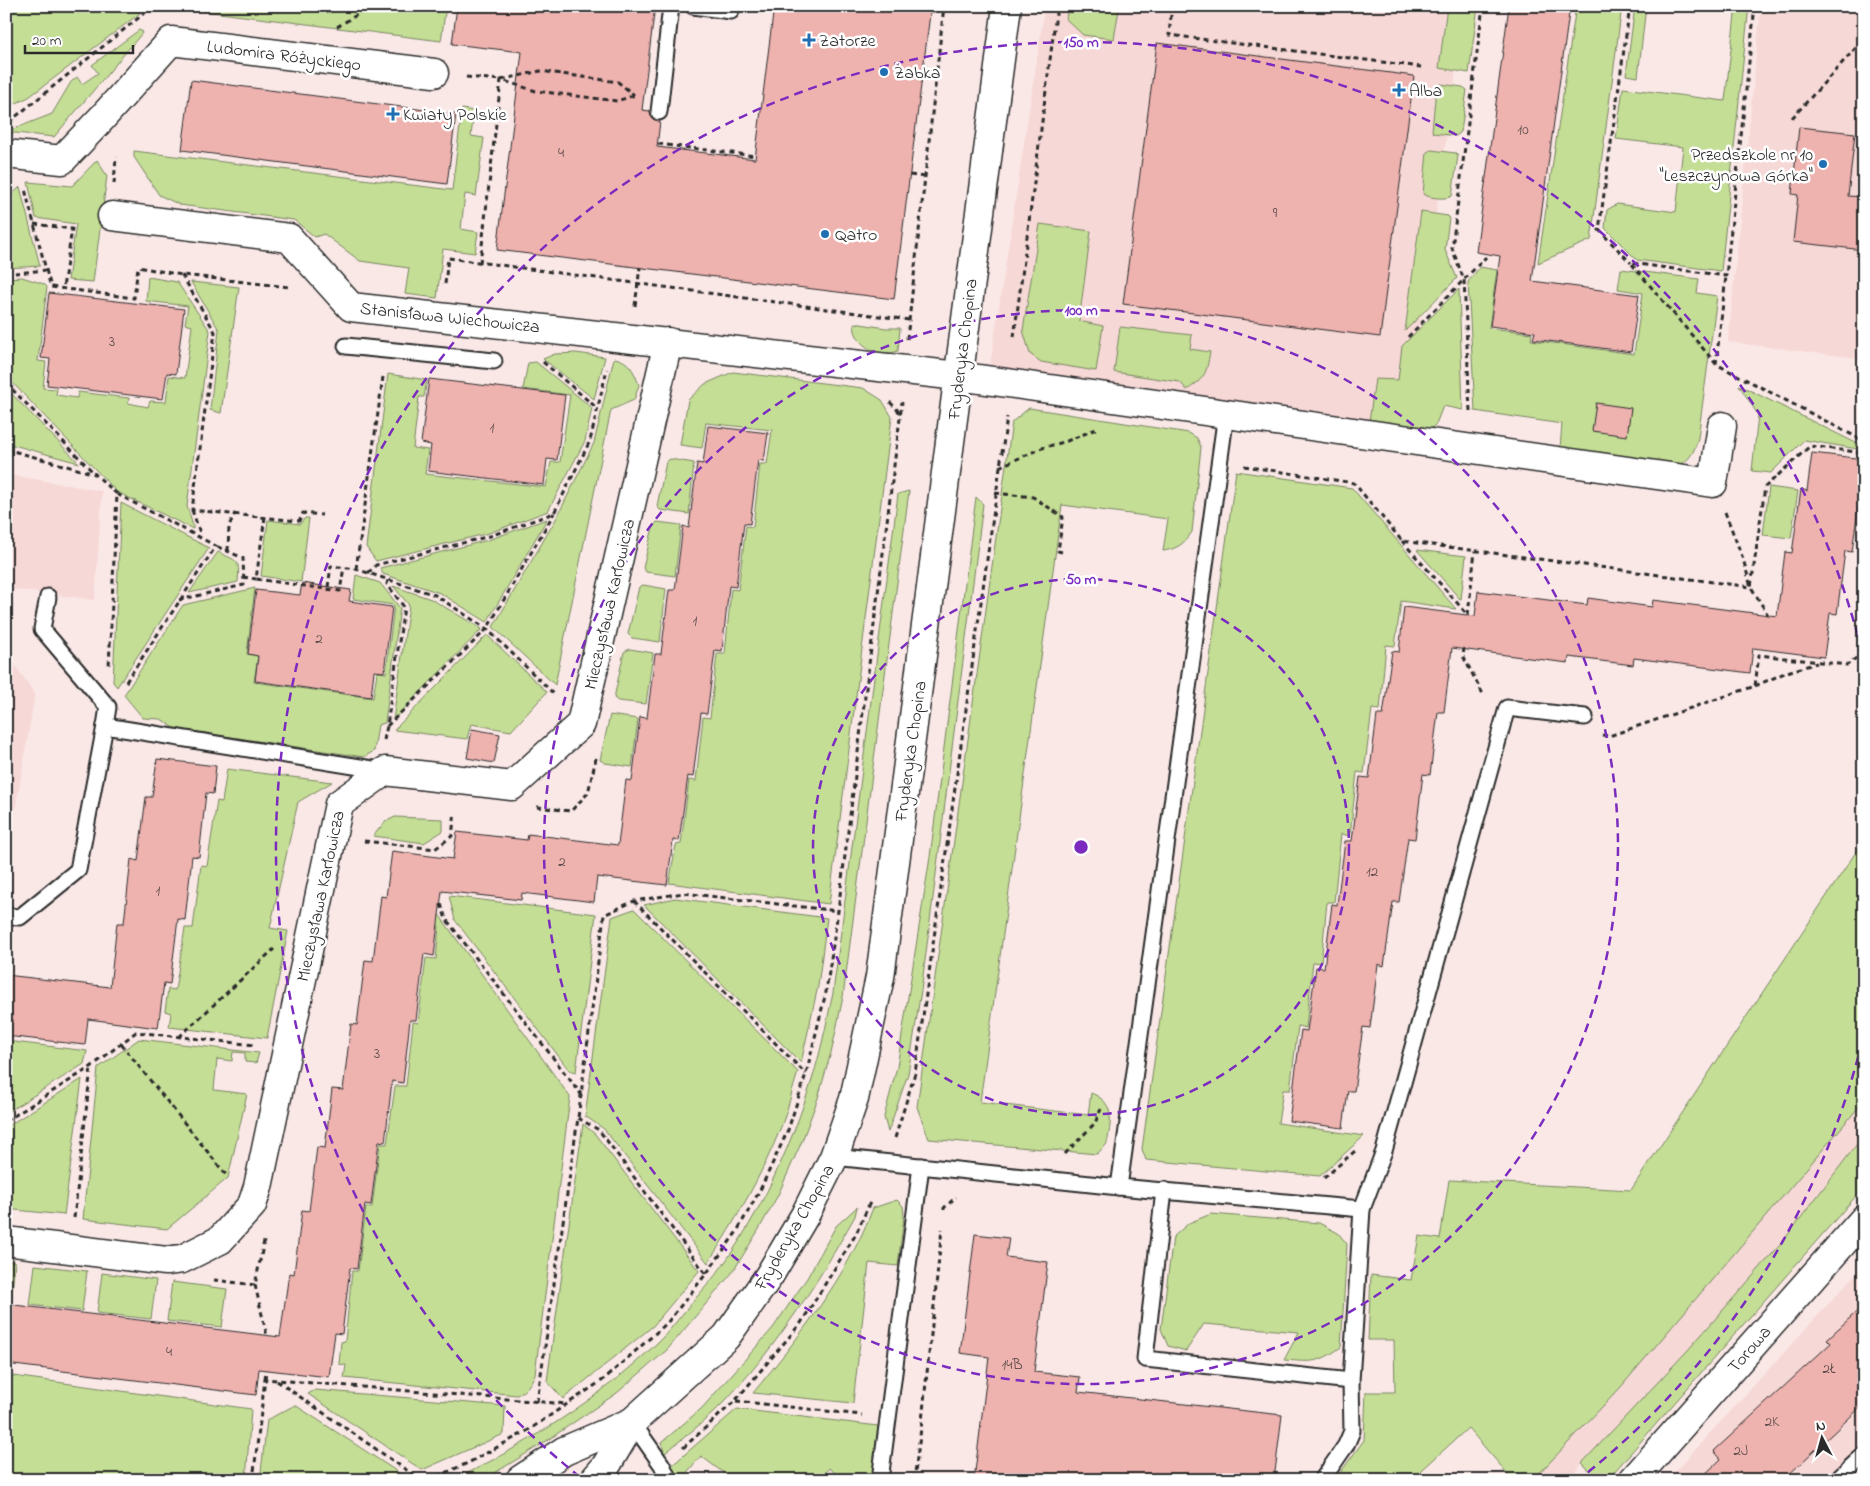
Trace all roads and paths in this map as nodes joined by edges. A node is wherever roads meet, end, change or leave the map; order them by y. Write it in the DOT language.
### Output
graph roads {
  1 [pos="671,6"];
  2 [pos="693,6"];
  3 [pos="944,6"];
  4 [pos="1007,6"];
  5 [pos="1057,6"];
  6 [pos="1172,6"];
  7 [pos="1483,6"];
  8 [pos="1630,6"];
  9 [pos="1755,6"];
  10 [pos="151,7"];
  11 [pos="731,11"];
  12 [pos="1864,39"];
  13 [pos="1421,67"];
  14 [pos="434,74"];
  15 [pos="501,80"];
  16 [pos="634,95"];
  17 [pos="660,105"];
  18 [pos="1792,118"];
  19 [pos="6,124"];
  20 [pos="658,144"];
  21 [pos="6,154"];
  22 [pos="756,156"];
  23 [pos="116,157"];
  24 [pos="910,175"];
  25 [pos="114,177"];
  26 [pos="925,177"];
  27 [pos="25,188"];
  28 [pos="112,216"];
  29 [pos="34,224"];
  30 [pos="1486,257"];
  31 [pos="457,260"];
  32 [pos="480,263"];
  33 [pos="1630,263"];
  34 [pos="640,267"];
  35 [pos="46,270"];
  36 [pos="6,274"];
  37 [pos="182,275"];
  38 [pos="1726,276"];
  39 [pos="1464,280"];
  40 [pos="638,285"];
  41 [pos="63,288"];
  42 [pos="290,288"];
  43 [pos="634,310"];
  44 [pos="910,320"];
  45 [pos="1014,337"];
  46 [pos="1408,337"];
  47 [pos="668,342"];
  48 [pos="346,346"];
  49 [pos="536,356"];
  50 [pos="494,361"];
  51 [pos="608,362"];
  52 [pos="1716,364"];
  53 [pos="904,369"];
  54 [pos="384,371"];
  55 [pos="958,376"];
  56 [pos="6,383"];
  57 [pos="889,402"];
  58 [pos="598,409"];
  59 [pos="1470,411"];
  60 [pos="1012,412"];
  61 [pos="1226,414"];
  62 [pos="901,415"];
  63 [pos="1722,426"];
  64 [pos="1100,427"];
  65 [pos="1864,441"];
  66 [pos="6,449"];
  67 [pos="1864,453"];
  68 [pos="1238,465"];
  69 [pos="999,467"];
  70 [pos="95,474"];
  71 [pos="1713,483"];
  72 [pos="995,493"];
  73 [pos="117,494"];
  74 [pos="192,510"];
  75 [pos="554,513"];
  76 [pos="235,514"];
  77 [pos="322,514"];
  78 [pos="265,517"];
  79 [pos="199,537"];
  80 [pos="1402,541"];
  81 [pos="216,546"];
  82 [pos="228,551"];
  83 [pos="1475,551"];
  84 [pos="1062,552"];
  85 [pos="344,567"];
  86 [pos="356,569"];
  87 [pos="368,573"];
  88 [pos="243,578"];
  89 [pos="256,579"];
  90 [pos="388,580"];
  91 [pos="1751,586"];
  92 [pos="328,587"];
  93 [pos="48,597"];
  94 [pos="179,600"];
  95 [pos="1768,615"];
  96 [pos="487,629"];
  97 [pos="1464,648"];
  98 [pos="1864,652"];
  99 [pos="1820,662"];
  100 [pos="109,667"];
  101 [pos="1755,686"];
  102 [pos="1485,698"];
  103 [pos="560,700"];
  104 [pos="1585,717"];
  105 [pos="105,726"];
  106 [pos="387,726"];
  107 [pos="125,729"];
  108 [pos="1600,735"];
  109 [pos="383,744"];
  110 [pos="599,745"];
  111 [pos="385,771"];
  112 [pos="533,806"];
  113 [pos="455,807"];
  114 [pos="359,840"];
  115 [pos="634,901"];
  116 [pos="441,904"];
  117 [pos="838,911"];
  118 [pos="6,916"];
  119 [pos="276,947"];
  120 [pos="179,1037"];
  121 [pos="121,1044"];
  122 [pos="258,1046"];
  123 [pos="91,1067"];
  124 [pos="806,1074"];
  125 [pos="580,1094"];
  126 [pos="1102,1107"];
  127 [pos="578,1118"];
  128 [pos="6,1121"];
  129 [pos="895,1139"];
  130 [pos="1361,1146"];
  131 [pos="834,1157"];
  132 [pos="1063,1157"];
  133 [pos="921,1166"];
  134 [pos="228,1178"];
  135 [pos="1318,1180"];
  136 [pos="1119,1187"];
  137 [pos="1164,1190"];
  138 [pos="961,1192"];
  139 [pos="872,1200"];
  140 [pos="1362,1209"];
  141 [pos="943,1217"];
  142 [pos="1864,1219"];
  143 [pos="74,1220"];
  144 [pos="942,1227"];
  145 [pos="265,1237"];
  146 [pos="6,1241"];
  147 [pos="706,1274"];
  148 [pos="206,1280"];
  149 [pos="255,1285"];
  150 [pos="267,1336"];
  151 [pos="266,1370"];
  152 [pos="265,1379"];
  153 [pos="276,1380"];
  154 [pos="1351,1381"];
  155 [pos="736,1401"];
  156 [pos="537,1402"];
  157 [pos="567,1404"];
  158 [pos="888,1418"];
  159 [pos="922,1421"];
  160 [pos="632,1422"];
  161 [pos="700,1433"];
  162 [pos="1864,1455"];
  163 [pos="253,1480"];
  164 [pos="421,1480"];
  165 [pos="429,1480"];
  166 [pos="520,1480"];
  167 [pos="594,1480"];
  168 [pos="669,1480"];
  169 [pos="880,1480"];
  170 [pos="914,1480"];
  171 [pos="1322,1480"];
  172 [pos="1633,1480"];
  173 [pos="1837,1480"];
  1 -- 17 [label="lane"];
  2 -- 11 [label="lane"];
  3 -- 26 [label="path"];
  4 -- 55 [label="street, Fryderyka Chopina"];
  5 -- 45 [label="path"];
  6 -- 13 [label="path"];
  7 -- 39 [label="path"];
  8 -- 33 [label="path"];
  9 -- 38 [label="path"];
  10 -- 19 [label="path"];
  12 -- 18 [label="path"];
  14 -- 15 [label="path"];
  14 -- 21 [label="street, Ludomira Różyckiego"];
  15 -- 16 [label="path"];
  15 -- 16 [label="path"];
  15 -- 32 [label="path"];
  16 -- 17 [label="path"];
  20 -- 22 [label="path"];
  23 -- 25 [label="path"];
  24 -- 26 [label="path"];
  26 -- 44 [label="path"];
  27 -- 29 [label="path"];
  28 -- 47 [label="street, Stanisława Wiechowicza"];
  29 -- 35 [label="path"];
  29 -- 41 [label="path"];
  30 -- 39 [label="path"];
  31 -- 32 [label="path"];
  32 -- 40 [label="path"];
  33 -- 38 [label="path"];
  33 -- 52 [label="path"];
  34 -- 40 [label="path"];
  35 -- 36 [label="path"];
  35 -- 41 [label="path"];
  37 -- 41 [label="path"];
  37 -- 42 [label="path"];
  37 -- 74 [label="path"];
  38 -- 52 [label="path"];
  39 -- 46 [label="path"];
  39 -- 59 [label="path"];
  40 -- 43 [label="path"];
  40 -- 44 [label="path"];
  44 -- 53 [label="path"];
  47 -- 53 [label="street, Stanisława Wiechowicza"];
  47 -- 111 [label="street, Mieczysława Karłowicza"];
  48 -- 50 [label="lane"];
  49 -- 58 [label="path"];
  51 -- 58 [label="path"];
  52 -- 65 [label="path"];
  53 -- 55 [label="street, Stanisława Wiechowicza"];
  53 -- 62 [label="path"];
  54 -- 86 [label="path"];
  55 -- 61 [label="street, Stanisława Wiechowicza"];
  55 -- 131 [label="street, Fryderyka Chopina"];
  56 -- 70 [label="path"];
  57 -- 62 [label="path"];
  58 -- 75 [label="path"];
  60 -- 69 [label="path"];
  61 -- 71 [label="street, Stanisława Wiechowicza"];
  61 -- 136 [label="lane"];
  62 -- 117 [label="path"];
  63 -- 71 [label="street"];
  64 -- 69 [label="path"];
  66 -- 70 [label="path"];
  67 -- 91 [label="path"];
  68 -- 80 [label="path"];
  69 -- 72 [label="path"];
  70 -- 73 [label="path"];
  71 -- 91 [label="path"];
  72 -- 84 [label="path"];
  72 -- 129 [label="path"];
  73 -- 79 [label="path"];
  73 -- 100 [label="path"];
  74 -- 76 [label="path"];
  74 -- 79 [label="path"];
  75 -- 87 [label="path"];
  75 -- 96 [label="path"];
  76 -- 78 [label="path"];
  76 -- 82 [label="path"];
  77 -- 78 [label="path"];
  78 -- 89 [label="path"];
  79 -- 81 [label="path"];
  80 -- 83 [label="path"];
  80 -- 83 [label="path"];
  81 -- 82 [label="path"];
  81 -- 94 [label="path"];
  82 -- 88 [label="path"];
  83 -- 91 [label="path"];
  85 -- 86 [label="path"];
  85 -- 89 [label="path"];
  85 -- 92 [label="path"];
  86 -- 87 [label="path"];
  87 -- 90 [label="path"];
  88 -- 89 [label="path"];
  88 -- 94 [label="path"];
  90 -- 96 [label="path"];
  90 -- 106 [label="path"];
  91 -- 95 [label="path"];
  93 -- 105 [label="lane"];
  94 -- 107 [label="path"];
  96 -- 103 [label="path"];
  96 -- 106 [label="path"];
  97 -- 102 [label="path"];
  98 -- 99 [label="path"];
  99 -- 101 [label="path"];
  99 -- 101 [label="path"];
  101 -- 108 [label="path"];
  104 -- 140 [label="lane"];
  105 -- 107 [label="lane"];
  105 -- 118 [label="lane"];
  106 -- 109 [label="path"];
  107 -- 111 [label="lane"];
  110 -- 112 [label="path"];
  111 -- 146 [label="street, Mieczysława Karłowicza"];
  113 -- 114 [label="path"];
  115 -- 117 [label="path"];
  115 -- 124 [label="path"];
  115 -- 125 [label="path"];
  116 -- 125 [label="path"];
  117 -- 124 [label="path"];
  119 -- 120 [label="path"];
  120 -- 121 [label="path"];
  120 -- 122 [label="path"];
  121 -- 123 [label="path"];
  121 -- 134 [label="path"];
  123 -- 128 [label="path"];
  123 -- 143 [label="path"];
  124 -- 147 [label="path"];
  125 -- 127 [label="path"];
  126 -- 132 [label="path"];
  127 -- 147 [label="path"];
  127 -- 156 [label="path"];
  130 -- 135 [label="path"];
  131 -- 133 [label="lane"];
  131 -- 160 [label="street, Fryderyka Chopina"];
  133 -- 136 [label="lane"];
  133 -- 158 [label="lane"];
  136 -- 137 [label="lane"];
  137 -- 140 [label="lane"];
  137 -- 154 [label="lane"];
  138 -- 141 [label="path"];
  139 -- 155 [label="path"];
  140 -- 154 [label="lane"];
  142 -- 172 [label="street, Torowa"];
  144 -- 159 [label="path"];
  145 -- 149 [label="path"];
  147 -- 157 [label="path"];
  148 -- 149 [label="path"];
  149 -- 150 [label="path"];
  151 -- 152 [label="path"];
  152 -- 153 [label="path"];
  152 -- 163 [label="path"];
  153 -- 156 [label="path"];
  153 -- 164 [label="path"];
  154 -- 171 [label="lane"];
  155 -- 158 [label="path"];
  155 -- 161 [label="path"];
  156 -- 157 [label="path"];
  157 -- 165 [label="path"];
  158 -- 159 [label="path"];
  158 -- 169 [label="lane"];
  159 -- 170 [label="path"];
  160 -- 166 [label="street, Fryderyka Chopina"];
  160 -- 167 [label="street, Fryderyka Chopina"];
  160 -- 168 [label="lane"];
  162 -- 173 [label="lane"];
}
